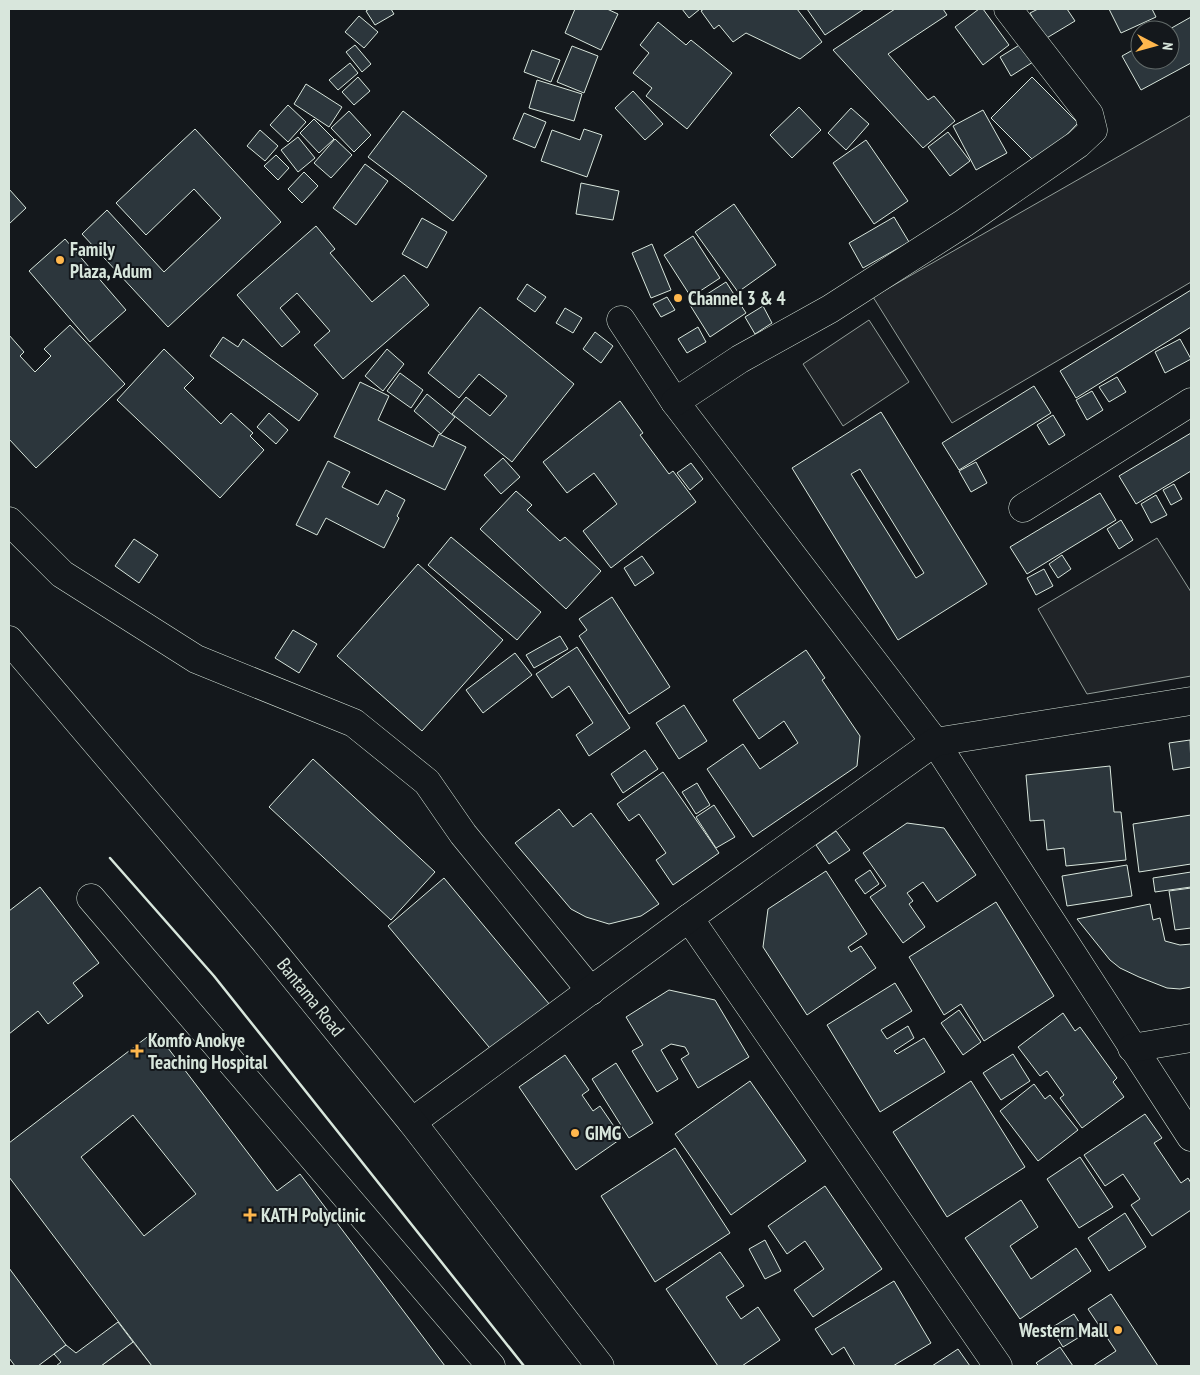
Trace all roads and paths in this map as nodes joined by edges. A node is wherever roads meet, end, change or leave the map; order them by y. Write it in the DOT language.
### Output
graph roads {
  1 [pos="1008,9"];
  2 [pos="621,320"];
  3 [pos="675,402"];
  4 [pos="1191,402"];
  5 [pos="1023,508"];
  6 [pos="9,522"];
  7 [pos="9,640"];
  8 [pos="1191,701"];
  9 [pos="935,742"];
  10 [pos="91,898"];
  11 [pos="689,918"];
  12 [pos="591,991"];
  13 [pos="1191,1038"];
  14 [pos="1132,1048"];
  15 [pos="412,1122"];
  16 [pos="1191,1138"];
  17 [pos="491,1366"];
  18 [pos="600,1366"];
  19 [pos="998,1366"];
  1 -- 3 [label="street"];
  2 -- 3 [label="street"];
  3 -- 9 [label="street"];
  4 -- 5 [label="street"];
  6 -- 12 [label="street"];
  7 -- 15 [label="street, Bantama Road"];
  8 -- 9 [label="street"];
  9 -- 11 [label="street"];
  9 -- 14 [label="street"];
  10 -- 17 [label="street"];
  11 -- 12 [label="street"];
  11 -- 19 [label="street"];
  12 -- 15 [label="street"];
  13 -- 14 [label="street"];
  14 -- 16 [label="street"];
  15 -- 18 [label="street, Bantama Road"];
}
